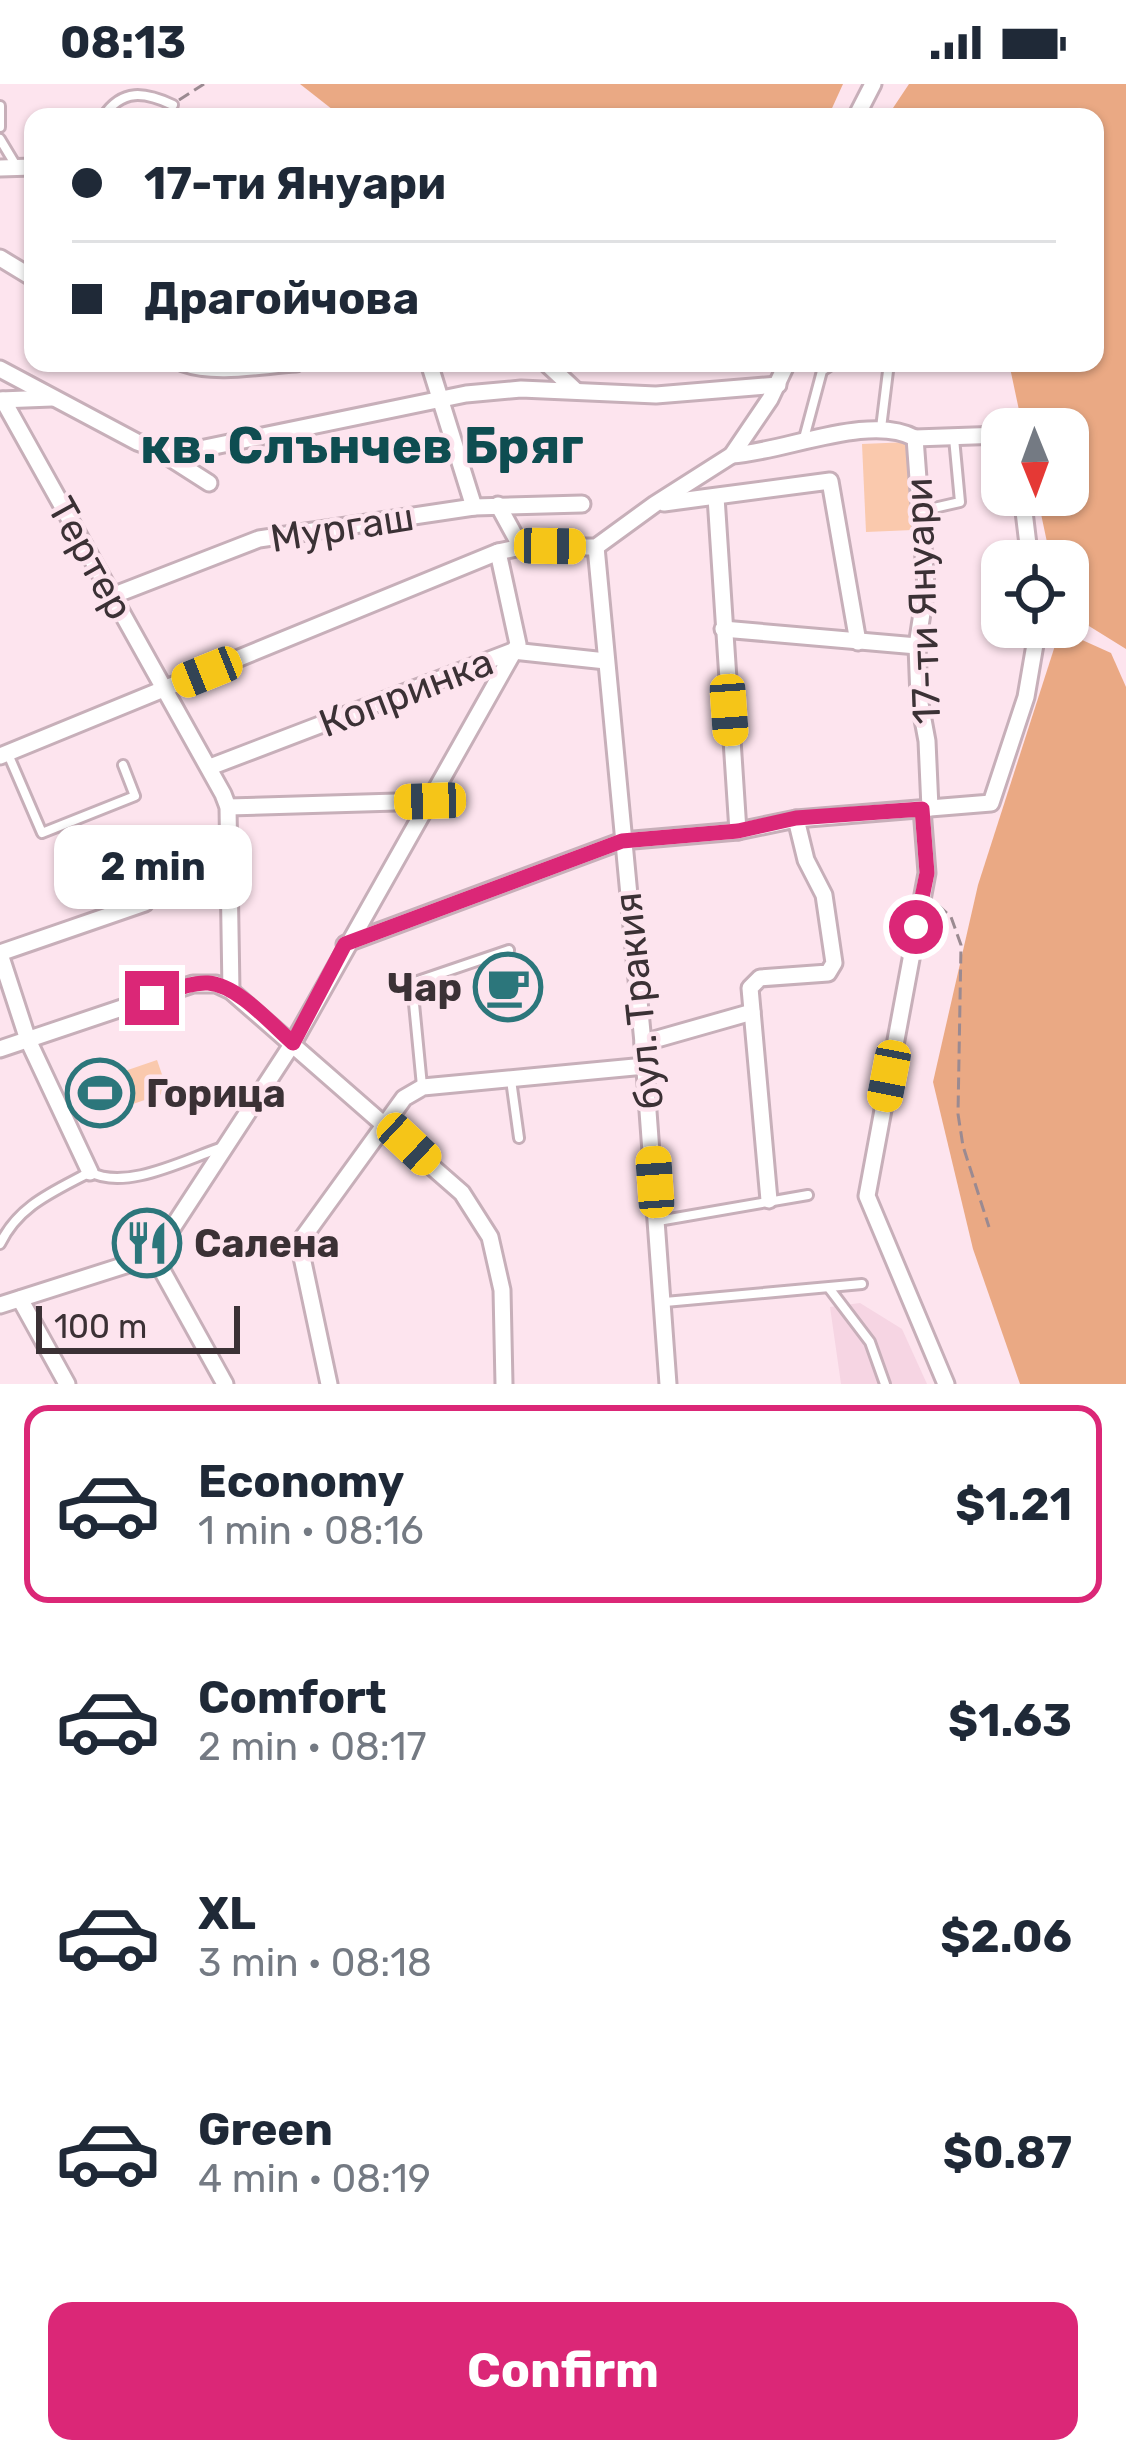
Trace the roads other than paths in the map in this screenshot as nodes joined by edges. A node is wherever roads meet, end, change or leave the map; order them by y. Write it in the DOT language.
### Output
graph roads {
  1 [pos="172,105"];
  2 [pos="0,106"];
  3 [pos="112,108"];
  4 [pos="0,128"];
  5 [pos="0,140"];
  6 [pos="16,167"];
  7 [pos="0,369"];
  8 [pos="432,372"];
  9 [pos="555,372"];
  10 [pos="783,372"];
  11 [pos="821,372"];
  12 [pos="888,372"];
  13 [pos="778,385"];
  14 [pos="575,391"];
  15 [pos="55,398"];
  16 [pos="442,399"];
  17 [pos="1,400"];
  18 [pos="881,429"];
  19 [pos="981,435"];
  20 [pos="954,436"];
  21 [pos="915,438"];
  22 [pos="802,444"];
  23 [pos="157,449"];
  24 [pos="732,455"];
  25 [pos="209,483"];
  26 [pos="716,497"];
  27 [pos="582,504"];
  28 [pos="655,504"];
  29 [pos="498,505"];
  30 [pos="474,507"];
  31 [pos="920,511"];
  32 [pos="596,547"];
  33 [pos="521,548"];
  34 [pos="498,552"];
  35 [pos="112,596"];
  36 [pos="723,628"];
  37 [pos="858,642"];
  38 [pos="917,646"];
  39 [pos="1034,648"];
  40 [pos="513,651"];
  41 [pos="607,661"];
  42 [pos="165,689"];
  43 [pos="4,754"];
  44 [pos="123,765"];
  45 [pos="210,767"];
  46 [pos="430,801"];
  47 [pos="228,807"];
  48 [pos="926,808"];
  49 [pos="796,818"];
  50 [pos="738,831"];
  51 [pos="622,841"];
  52 [pos="145,903"];
  53 [pos="345,944"];
  54 [pos="508,950"];
  55 [pos="0,954"];
  56 [pos="231,991"];
  57 [pos="752,1012"];
  58 [pos="28,1040"];
  59 [pos="293,1043"];
  60 [pos="644,1043"];
  61 [pos="0,1049"];
  62 [pos="645,1066"];
  63 [pos="511,1080"];
  64 [pos="422,1088"];
  65 [pos="384,1121"];
  66 [pos="519,1138"];
  67 [pos="227,1145"];
  68 [pos="90,1172"];
  69 [pos="808,1195"];
  70 [pos="769,1200"];
  71 [pos="658,1221"];
  72 [pos="0,1244"];
  73 [pos="154,1256"];
  74 [pos="862,1284"];
  75 [pos="829,1287"];
  76 [pos="20,1299"];
  77 [pos="663,1302"];
  78 [pos="0,1305"];
  79 [pos="64,1383"];
  80 [pos="225,1384"];
  81 [pos="328,1384"];
  82 [pos="504,1384"];
  83 [pos="668,1384"];
  84 [pos="885,1384"];
  85 [pos="946,1384"];
  1 -- 3 [label="lane"];
  2 -- 4 [label="lane"];
  5 -- 6 [label="lane"];
  7 -- 15 [label="street"];
  8 -- 16 [label="street"];
  9 -- 14 [label="street"];
  10 -- 13 [label="street"];
  11 -- 22 [label="lane"];
  12 -- 18 [label="lane"];
  13 -- 14 [label="street"];
  13 -- 24 [label="street"];
  14 -- 16 [label="street"];
  15 -- 17 [label="street"];
  15 -- 23 [label="street"];
  16 -- 23 [label="street"];
  16 -- 30 [label="street"];
  17 -- 35 [label="street, Тертер"];
  18 -- 21 [label="street, 17-ти Януари"];
  18 -- 22 [label="street, 17-ти Януари"];
  19 -- 20 [label="street"];
  20 -- 21 [label="street"];
  20 -- 31 [label="lane"];
  21 -- 31 [label="street, 17-ти Януари"];
  22 -- 24 [label="street, 17-ти Януари"];
  23 -- 25 [label="street"];
  24 -- 28 [label="street"];
  26 -- 28 [label="street"];
  26 -- 36 [label="street"];
  26 -- 37 [label="street"];
  27 -- 29 [label="street, Мургаш"];
  28 -- 32 [label="street"];
  29 -- 30 [label="street, Мургаш"];
  29 -- 33 [label="street"];
  30 -- 35 [label="street, Мургаш"];
  31 -- 38 [label="street, 17-ти Януари"];
  32 -- 33 [label="street"];
  32 -- 41 [label="street, бул. Тракия"];
  33 -- 34 [label="street"];
  34 -- 40 [label="street"];
  34 -- 42 [label="street"];
  35 -- 42 [label="street, Тертер"];
  36 -- 37 [label="street"];
  36 -- 50 [label="street"];
  37 -- 38 [label="street"];
  38 -- 48 [label="street, 17-ти Януари"];
  39 -- 48 [label="street"];
  40 -- 41 [label="street, Копринка"];
  40 -- 45 [label="street, Копринка"];
  40 -- 46 [label="street"];
  41 -- 51 [label="street, бул. Тракия"];
  42 -- 43 [label="street"];
  42 -- 45 [label="street, Тертер"];
  43 -- 44 [label="lane"];
  45 -- 47 [label="street, Тертер"];
  46 -- 47 [label="street"];
  46 -- 53 [label="street"];
  47 -- 56 [label="street, Тертер"];
  48 -- 49 [label="street"];
  48 -- 85 [label="street, 17-ти Януари"];
  49 -- 50 [label="street"];
  49 -- 57 [label="street"];
  50 -- 51 [label="street"];
  51 -- 53 [label="street"];
  51 -- 60 [label="street, бул. Тракия"];
  52 -- 55 [label="street"];
  53 -- 59 [label="street"];
  54 -- 64 [label="lane"];
  55 -- 58 [label="street"];
  56 -- 58 [label="street"];
  56 -- 59 [label="street"];
  57 -- 60 [label="street"];
  57 -- 70 [label="street"];
  58 -- 61 [label="street"];
  58 -- 68 [label="street"];
  59 -- 65 [label="street"];
  59 -- 67 [label="street"];
  60 -- 62 [label="street, бул. Тракия"];
  62 -- 63 [label="street"];
  62 -- 71 [label="street, бул. Тракия"];
  63 -- 64 [label="street"];
  63 -- 66 [label="lane"];
  64 -- 65 [label="street"];
  65 -- 81 [label="street"];
  65 -- 82 [label="street"];
  67 -- 68 [label="lane"];
  67 -- 73 [label="street"];
  68 -- 72 [label="lane"];
  69 -- 70 [label="lane"];
  70 -- 71 [label="lane"];
  71 -- 77 [label="street, бул. Тракия"];
  73 -- 76 [label="street"];
  73 -- 80 [label="street"];
  74 -- 75 [label="lane"];
  75 -- 77 [label="lane"];
  75 -- 84 [label="lane"];
  76 -- 78 [label="street"];
  76 -- 79 [label="street"];
  77 -- 83 [label="street, бул. Тракия"];
}
